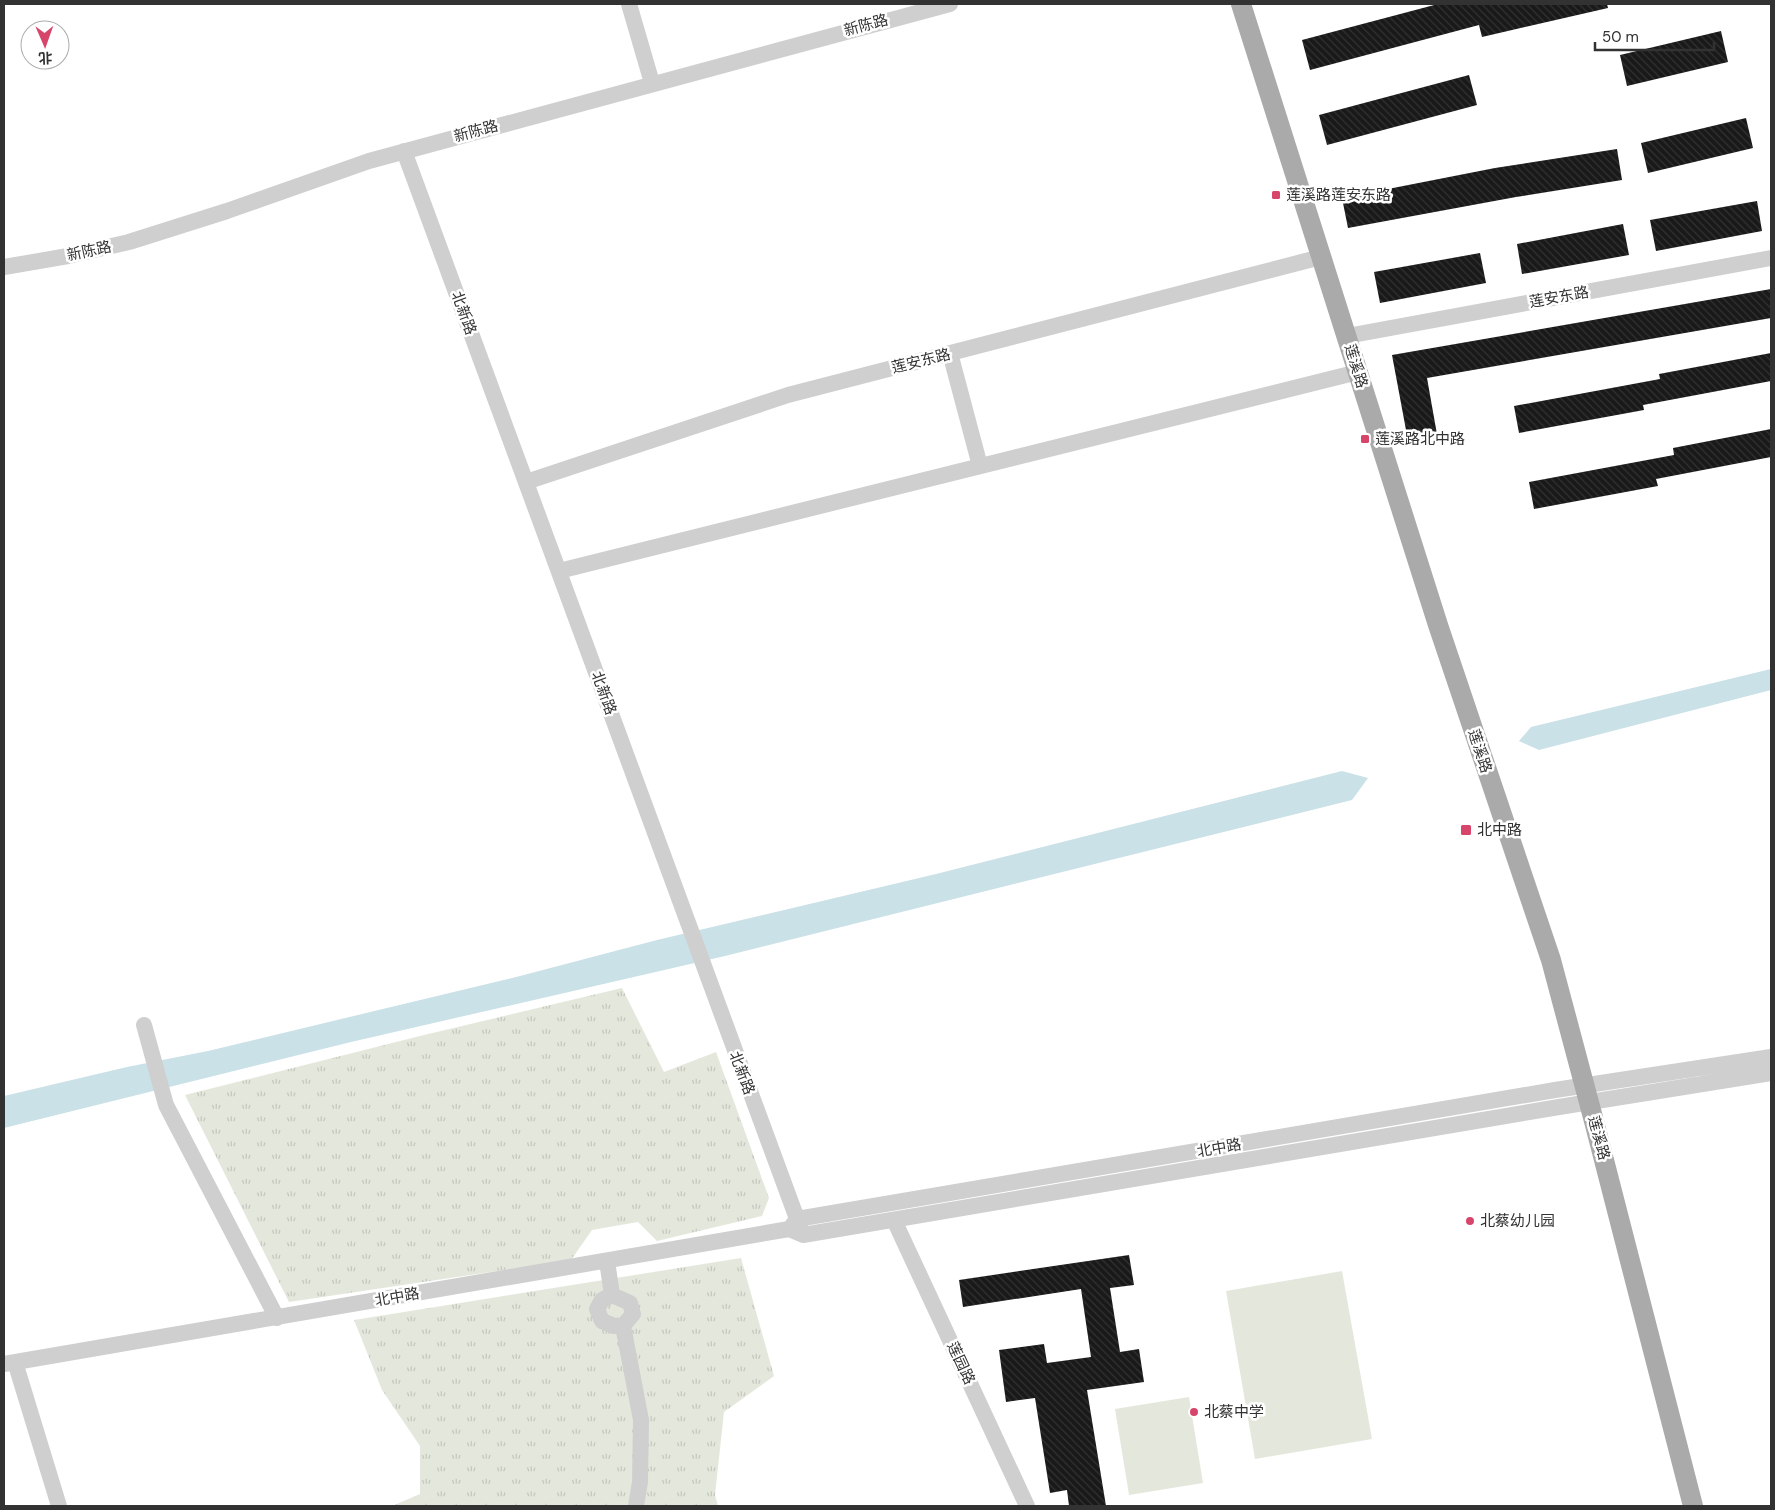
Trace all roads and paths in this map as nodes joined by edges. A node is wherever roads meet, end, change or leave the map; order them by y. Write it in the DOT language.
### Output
graph roads {
  1 [pos="629,4"];
  2 [pos="950,4"];
  3 [pos="1241,4"];
  4 [pos="652,83"];
  5 [pos="404,151"];
  6 [pos="1321,257"];
  7 [pos="1771,258"];
  8 [pos="4,267"];
  9 [pos="1346,336"];
  10 [pos="950,353"];
  11 [pos="1358,372"];
  12 [pos="980,466"];
  13 [pos="526,482"];
  14 [pos="559,571"];
  15 [pos="144,1025"];
  16 [pos="1771,1057"];
  17 [pos="1771,1074"];
  18 [pos="1587,1094"];
  19 [pos="894,1220"];
  20 [pos="796,1228"];
  21 [pos="607,1261"];
  22 [pos="612,1295"];
  23 [pos="277,1318"];
  24 [pos="623,1326"];
  25 [pos="9,1363"];
  26 [pos="59,1506"];
  27 [pos="636,1506"];
  28 [pos="1027,1506"];
  29 [pos="1693,1506"];
  1 -- 4 [label="street"];
  2 -- 4 [label="street, 新陈路"];
  3 -- 6 [label="main road, 莲溪路"];
  4 -- 5 [label="street, 新陈路"];
  5 -- 8 [label="street, 新陈路"];
  5 -- 13 [label="street, 北新路"];
  6 -- 9 [label="main road, 莲溪路"];
  6 -- 10 [label="street, 莲安东路"];
  7 -- 9 [label="street, 莲安东路"];
  9 -- 11 [label="main road, 莲溪路"];
  10 -- 12 [label="street"];
  10 -- 13 [label="street, 莲安东路"];
  11 -- 12 [label="street"];
  11 -- 18 [label="main road, 莲溪路"];
  12 -- 14 [label="street"];
  13 -- 14 [label="street, 北新路"];
  14 -- 20 [label="street, 北新路"];
  15 -- 23 [label="street"];
  16 -- 18 [label="street, 北中路"];
  17 -- 18 [label="street, 北中路"];
  18 -- 19 [label="street, 北中路"];
  18 -- 20 [label="street, 北中路"];
  18 -- 29 [label="main road, 莲溪路"];
  19 -- 20 [label="street, 北中路"];
  19 -- 28 [label="street, 莲园路"];
  20 -- 21 [label="street, 北中路"];
  21 -- 22 [label="street"];
  21 -- 23 [label="street, 北中路"];
  22 -- 24 [label="street"];
  22 -- 24 [label="street"];
  23 -- 25 [label="street, 北中路"];
  24 -- 27 [label="street"];
  25 -- 26 [label="street"];
}
